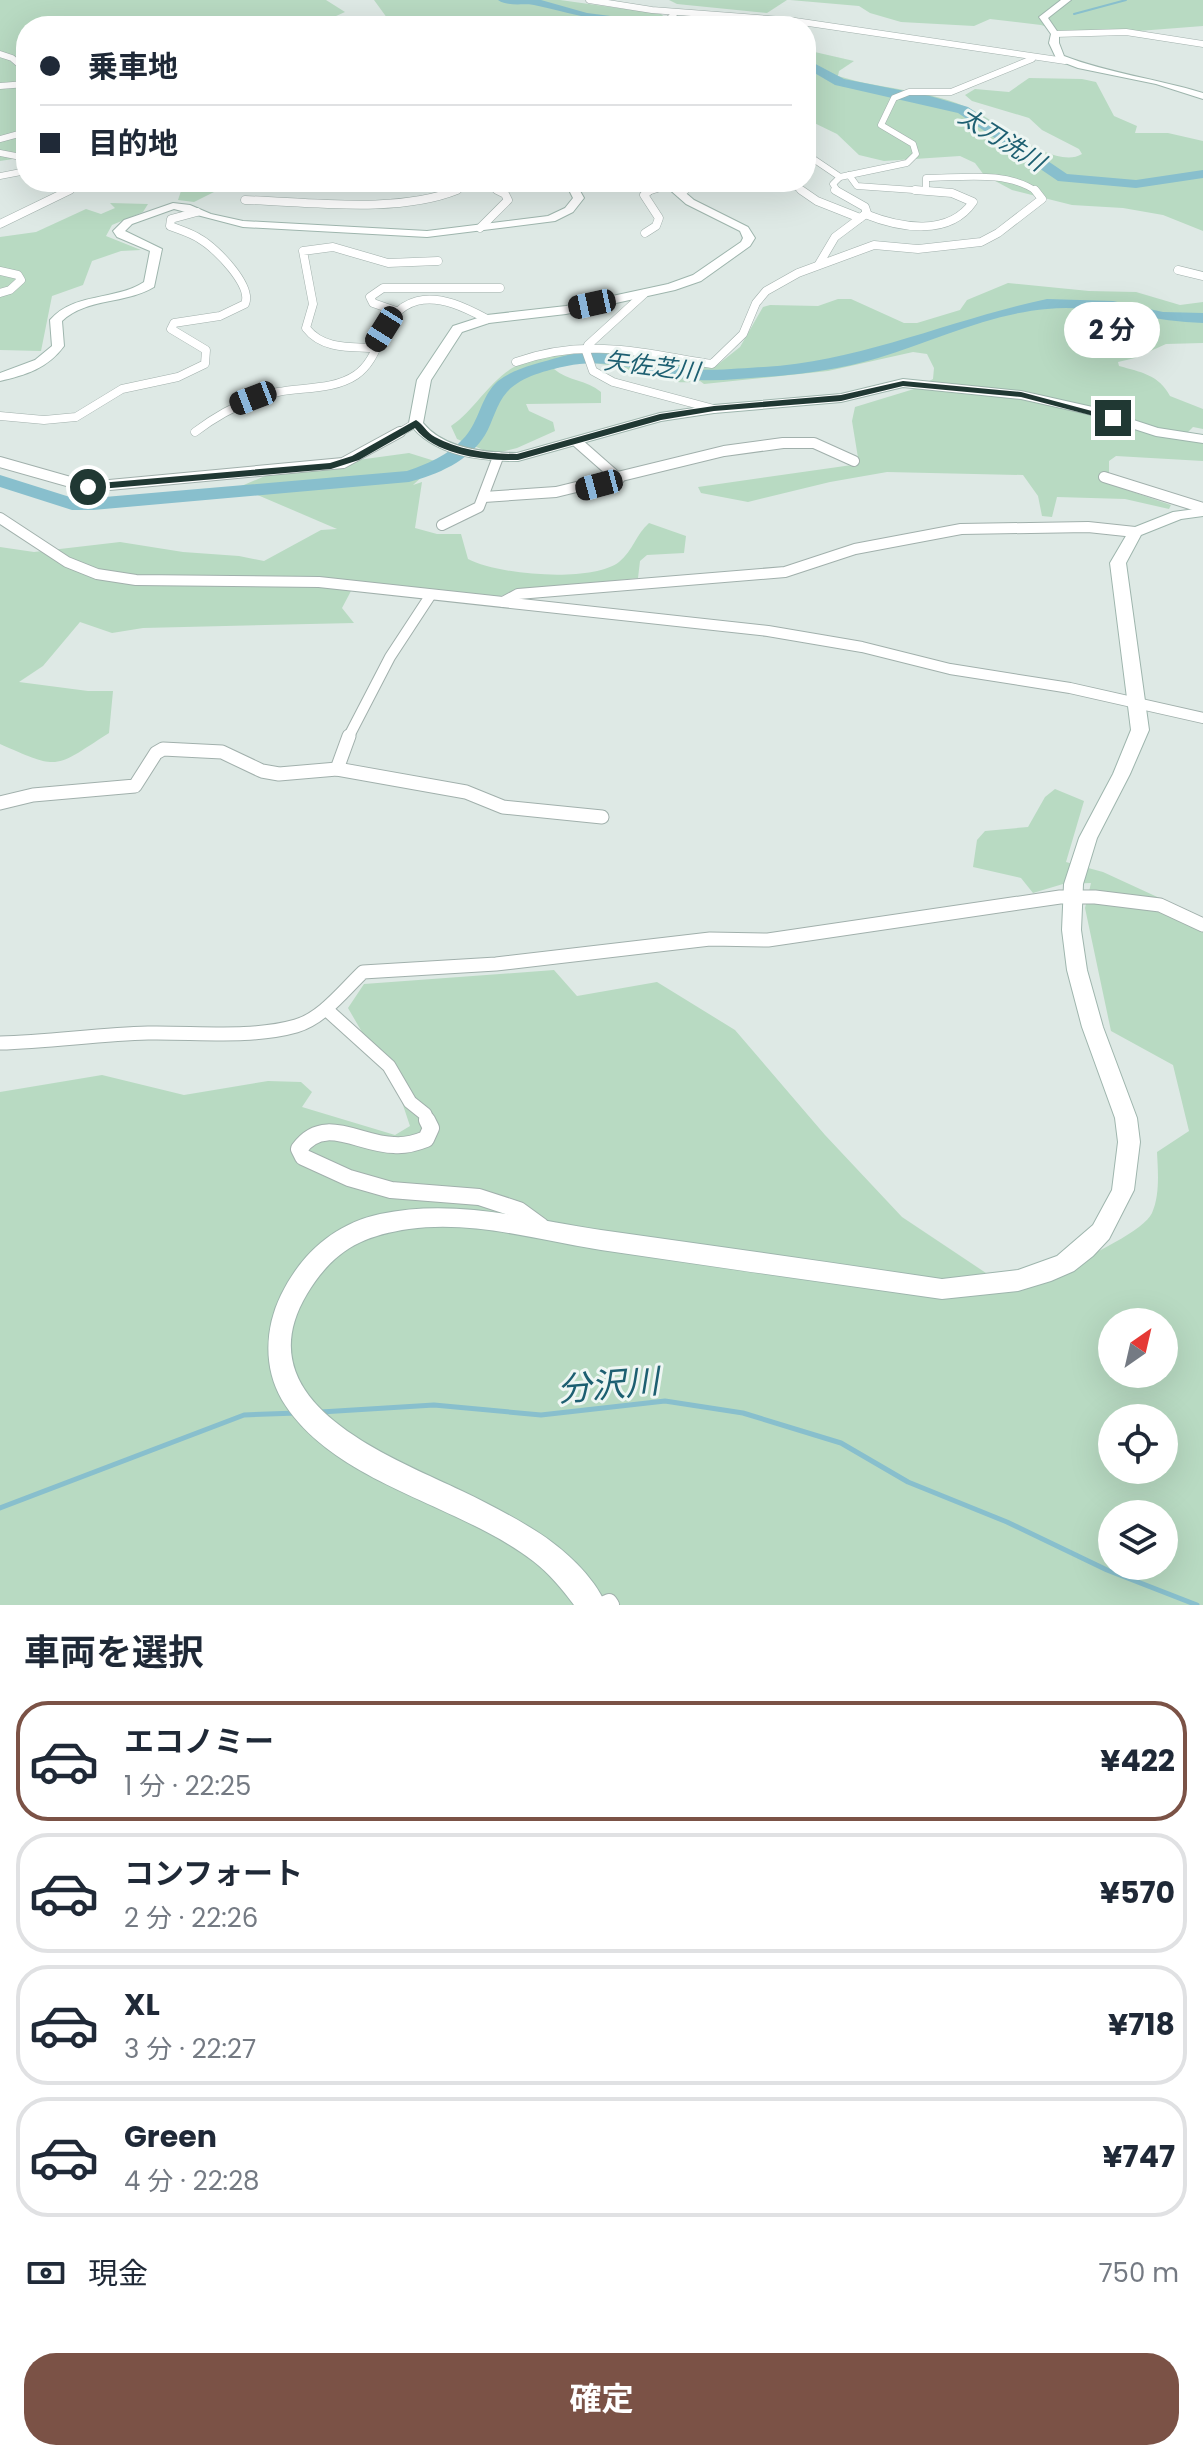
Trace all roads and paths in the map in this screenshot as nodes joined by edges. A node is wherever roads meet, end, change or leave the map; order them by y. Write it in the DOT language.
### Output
graph roads {
  1 [pos="589,0"];
  2 [pos="1067,0"];
  3 [pos="675,13"];
  4 [pos="672,16"];
  5 [pos="737,16"];
  6 [pos="816,25"];
  7 [pos="1055,34"];
  8 [pos="1203,44"];
  9 [pos="1032,59"];
  10 [pos="1065,61"];
  11 [pos="1203,96"];
  12 [pos="816,160"];
  13 [pos="844,176"];
  14 [pos="926,191"];
  15 [pos="66,192"];
  16 [pos="453,192"];
  17 [pos="500,192"];
  18 [pos="576,192"];
  19 [pos="648,192"];
  20 [pos="679,192"];
  21 [pos="804,192"];
  22 [pos="245,200"];
  23 [pos="197,212"];
  24 [pos="862,216"];
  25 [pos="880,221"];
  26 [pos="0,224"];
  27 [pos="852,224"];
  28 [pos="480,228"];
  29 [pos="645,233"];
  30 [pos="438,261"];
  31 [pos="819,264"];
  32 [pos="1178,270"];
  33 [pos="0,271"];
  34 [pos="1203,276"];
  35 [pos="500,288"];
  36 [pos="0,293"];
  37 [pos="644,294"];
  38 [pos="396,311"];
  39 [pos="487,319"];
  40 [pos="373,348"];
  41 [pos="587,348"];
  42 [pos="516,362"];
  43 [pos="0,377"];
  44 [pos="714,409"];
  45 [pos="0,416"];
  46 [pos="416,423"];
  47 [pos="195,432"];
  48 [pos="1203,439"];
  49 [pos="577,442"];
  50 [pos="498,457"];
  51 [pos="854,461"];
  52 [pos="0,462"];
  53 [pos="1104,477"];
  54 [pos="619,479"];
  55 [pos="484,497"];
  56 [pos="1203,510"];
  57 [pos="0,518"];
  58 [pos="442,525"];
  59 [pos="1135,532"];
  60 [pos="430,596"];
  61 [pos="503,602"];
  62 [pos="1139,705"];
  63 [pos="1203,718"];
  64 [pos="337,769"];
  65 [pos="0,803"];
  66 [pos="602,817"];
  67 [pos="1072,897"];
  68 [pos="1203,925"];
  69 [pos="326,1009"];
  70 [pos="0,1043"];
  71 [pos="544,1229"];
  72 [pos="592,1605"];
  73 [pos="602,1605"];
  74 [pos="611,1605"];
  1 -- 3 [label="street"];
  2 -- 7 [label="street"];
  3 -- 4 [label="street"];
  3 -- 5 [label="street"];
  6 -- 9 [label="street"];
  7 -- 8 [label="street"];
  7 -- 10 [label="street"];
  9 -- 10 [label="street"];
  9 -- 13 [label="street"];
  10 -- 11 [label="street"];
  12 -- 13 [label="street"];
  13 -- 14 [label="street"];
  13 -- 24 [label="street"];
  14 -- 25 [label="street"];
  14 -- 31 [label="street"];
  15 -- 26 [label="street"];
  16 -- 22 [label="street"];
  17 -- 28 [label="street"];
  18 -- 28 [label="street"];
  19 -- 29 [label="street"];
  20 -- 37 [label="street"];
  21 -- 24 [label="street"];
  23 -- 28 [label="street"];
  23 -- 43 [label="street"];
  23 -- 45 [label="street"];
  24 -- 25 [label="street"];
  24 -- 27 [label="street"];
  25 -- 27 [label="street"];
  27 -- 31 [label="street"];
  30 -- 40 [label="street"];
  31 -- 41 [label="street"];
  32 -- 34 [label="street"];
  33 -- 36 [label="street"];
  35 -- 38 [label="street"];
  37 -- 39 [label="street"];
  37 -- 41 [label="street"];
  38 -- 39 [label="street"];
  38 -- 40 [label="street"];
  39 -- 46 [label="street"];
  40 -- 47 [label="street"];
  41 -- 42 [label="street"];
  41 -- 44 [label="street"];
  44 -- 48 [label="street"];
  44 -- 49 [label="street"];
  46 -- 50 [label="street"];
  46 -- 52 [label="street"];
  49 -- 50 [label="street"];
  49 -- 54 [label="street"];
  50 -- 55 [label="street"];
  51 -- 54 [label="street"];
  53 -- 56 [label="street"];
  54 -- 55 [label="street"];
  55 -- 58 [label="street"];
  56 -- 59 [label="street"];
  57 -- 60 [label="street"];
  59 -- 61 [label="street"];
  59 -- 62 [label="street"];
  60 -- 61 [label="street"];
  60 -- 64 [label="street"];
  61 -- 62 [label="street"];
  62 -- 63 [label="street"];
  62 -- 67 [label="street"];
  64 -- 65 [label="street"];
  64 -- 66 [label="street"];
  67 -- 68 [label="street"];
  67 -- 69 [label="street"];
  67 -- 71 [label="street"];
  69 -- 70 [label="street"];
  69 -- 71 [label="street"];
  71 -- 72 [label="street"];
  73 -- 74 [label="street"];
}
